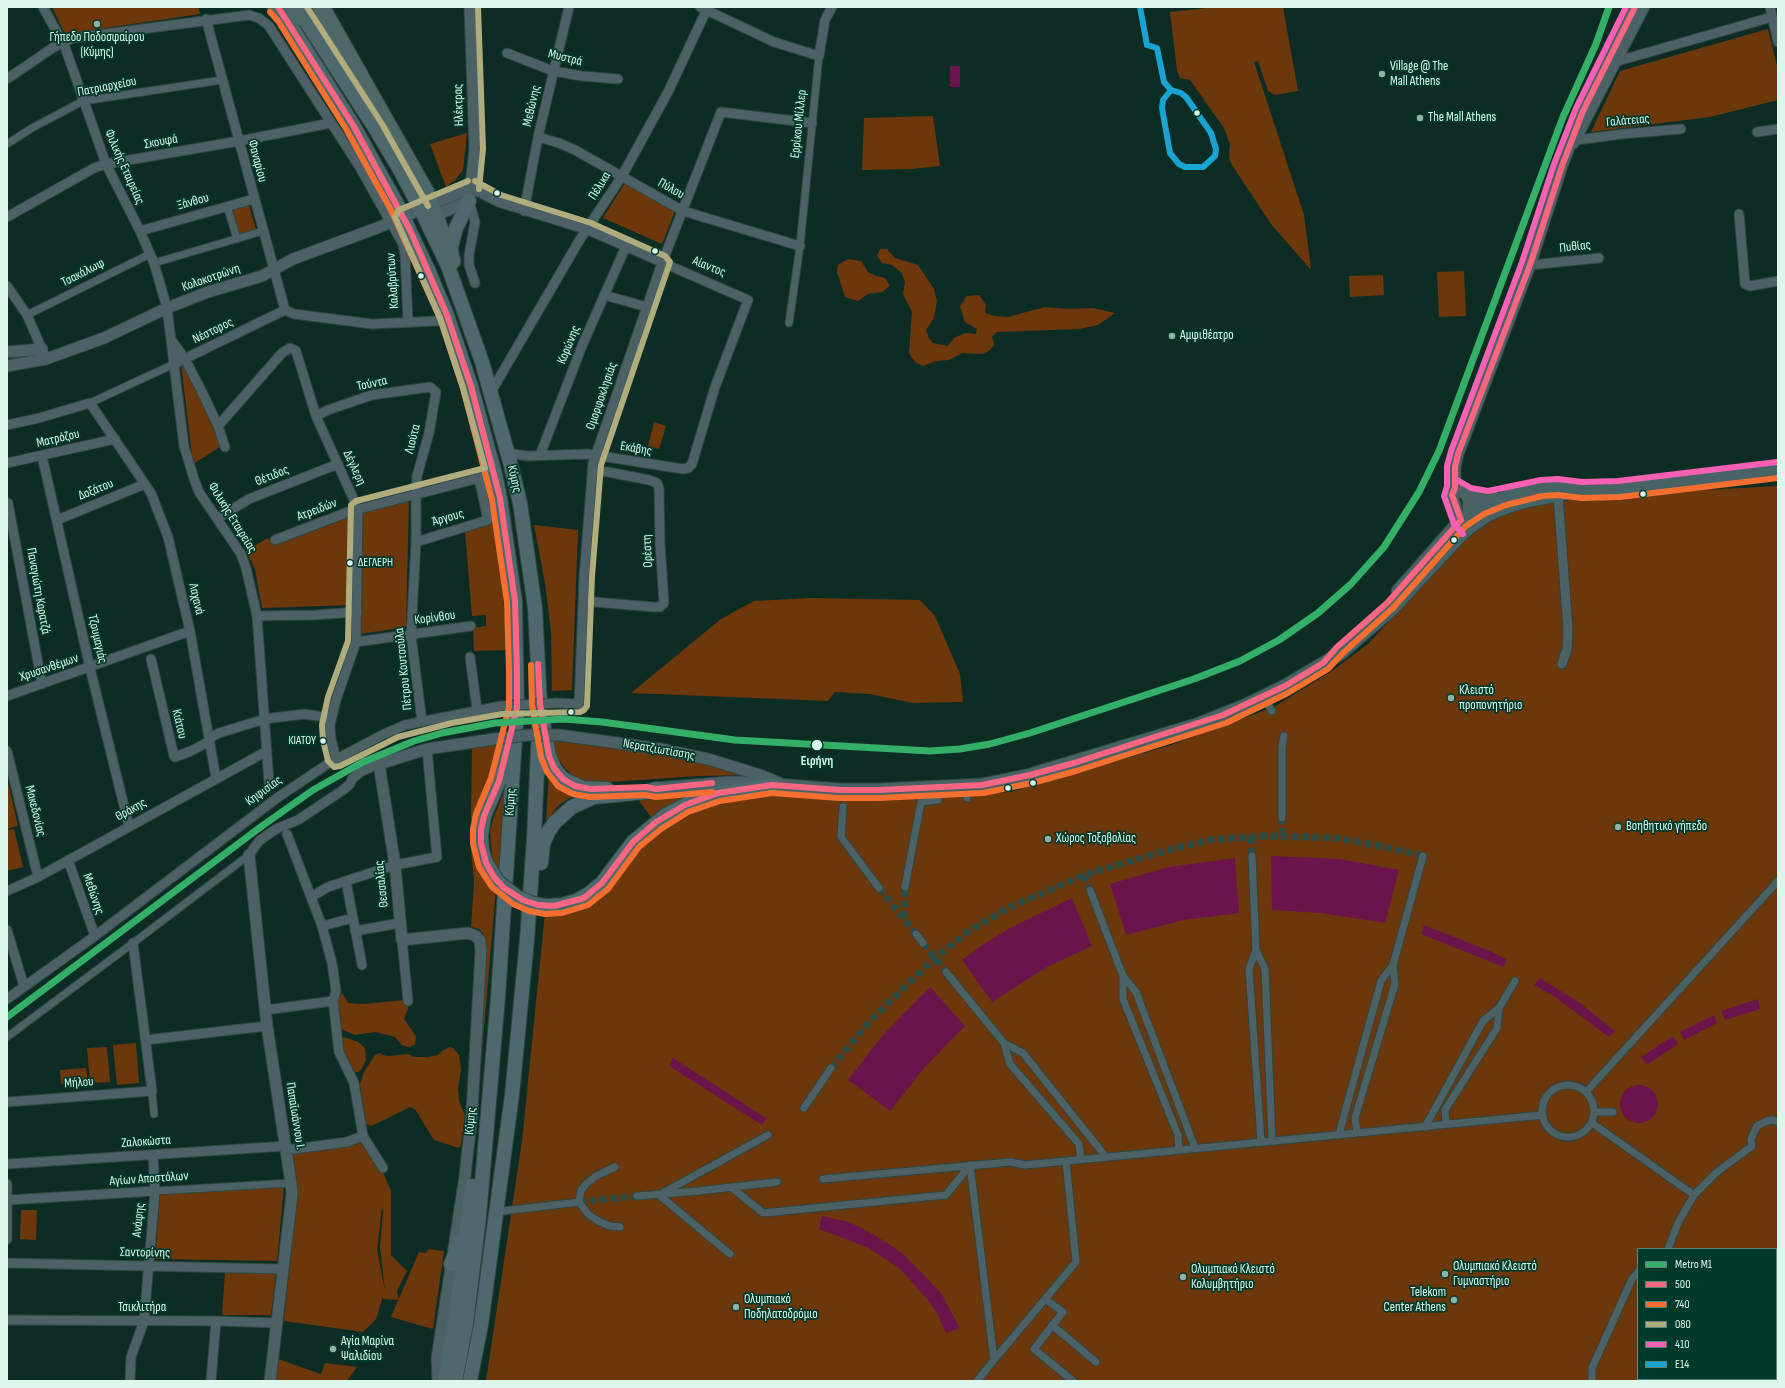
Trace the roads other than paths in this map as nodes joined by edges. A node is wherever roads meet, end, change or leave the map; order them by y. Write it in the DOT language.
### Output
graph roads {
  1 [pos="43,7"];
  2 [pos="322,7"];
  3 [pos="470,7"];
  4 [pos="569,7"];
  5 [pos="832,7"];
  6 [pos="1635,7"];
  7 [pos="1645,7"];
  8 [pos="1770,7"];
  9 [pos="708,9"];
  10 [pos="289,10"];
  11 [pos="1772,17"];
  12 [pos="206,19"];
  13 [pos="62,42"];
  14 [pos="1778,42"];
  15 [pos="507,53"];
  16 [pos="819,56"];
  17 [pos="1618,61"];
  18 [pos="553,71"];
  19 [pos="7,79"];
  20 [pos="618,79"];
  21 [pos="222,80"];
  22 [pos="83,101"];
  23 [pos="331,123"];
  24 [pos="812,123"];
  25 [pos="1681,129"];
  26 [pos="1778,129"];
  27 [pos="1757,132"];
  28 [pos="538,137"];
  29 [pos="1577,140"];
  30 [pos="239,141"];
  31 [pos="7,144"];
  32 [pos="106,164"];
  33 [pos="1562,166"];
  34 [pos="622,176"];
  35 [pos="470,195"];
  36 [pos="254,199"];
  37 [pos="227,206"];
  38 [pos="524,210"];
  39 [pos="684,211"];
  40 [pos="428,213"];
  41 [pos="1739,214"];
  42 [pos="7,217"];
  43 [pos="397,220"];
  44 [pos="588,230"];
  45 [pos="140,231"];
  46 [pos="263,231"];
  47 [pos="237,238"];
  48 [pos="626,246"];
  49 [pos="800,246"];
  50 [pos="150,254"];
  51 [pos="1599,258"];
  52 [pos="452,261"];
  53 [pos="154,263"];
  54 [pos="662,263"];
  55 [pos="1530,266"];
  56 [pos="274,270"];
  57 [pos="1778,281"];
  58 [pos="475,283"];
  59 [pos="7,286"];
  60 [pos="457,292"];
  61 [pos="604,295"];
  62 [pos="647,307"];
  63 [pos="167,308"];
  64 [pos="285,310"];
  65 [pos="27,315"];
  66 [pos="437,321"];
  67 [pos="408,322"];
  68 [pos="789,323"];
  69 [pos="171,340"];
  70 [pos="7,352"];
  71 [pos="44,354"];
  72 [pos="185,359"];
  73 [pos="174,364"];
  74 [pos="7,366"];
  75 [pos="435,389"];
  76 [pos="491,392"];
  77 [pos="90,403"];
  78 [pos="316,416"];
  79 [pos="7,425"];
  80 [pos="218,426"];
  81 [pos="115,439"];
  82 [pos="225,447"];
  83 [pos="508,453"];
  84 [pos="596,455"];
  85 [pos="42,456"];
  86 [pos="540,456"];
  87 [pos="7,463"];
  88 [pos="338,464"];
  89 [pos="688,468"];
  90 [pos="1778,470"];
  91 [pos="592,471"];
  92 [pos="495,474"];
  93 [pos="479,478"];
  94 [pos="145,484"];
  95 [pos="1455,488"];
  96 [pos="1582,490"];
  97 [pos="416,495"];
  98 [pos="1558,495"];
  99 [pos="1468,496"];
  100 [pos="1504,497"];
  101 [pos="8,503"];
  102 [pos="358,509"];
  103 [pos="218,518"];
  104 [pos="57,520"];
  105 [pos="1466,521"];
  106 [pos="275,540"];
  107 [pos="416,542"];
  108 [pos="583,601"];
  109 [pos="357,612"];
  110 [pos="256,616"];
  111 [pos="471,626"];
  112 [pos="190,631"];
  113 [pos="411,635"];
  114 [pos="356,642"];
  115 [pos="470,657"];
  116 [pos="150,659"];
  117 [pos="1562,664"];
  118 [pos="90,668"];
  119 [pos="42,684"];
  120 [pos="7,696"];
  121 [pos="1263,696"];
  122 [pos="540,704"];
  123 [pos="579,704"];
  124 [pos="517,708"];
  125 [pos="477,709"];
  126 [pos="1272,711"];
  127 [pos="331,718"];
  128 [pos="265,719"];
  129 [pos="422,722"];
  130 [pos="1284,736"];
  131 [pos="210,739"];
  132 [pos="427,749"];
  133 [pos="267,750"];
  134 [pos="7,751"];
  135 [pos="336,759"];
  136 [pos="379,764"];
  137 [pos="216,778"];
  138 [pos="269,783"];
  139 [pos="779,785"];
  140 [pos="656,789"];
  141 [pos="938,800"];
  142 [pos="843,806"];
  143 [pos="1282,818"];
  144 [pos="129,826"];
  145 [pos="287,834"];
  146 [pos="249,855"];
  147 [pos="1252,856"];
  148 [pos="1423,856"];
  149 [pos="68,860"];
  150 [pos="395,865"];
  151 [pos="38,877"];
  152 [pos="346,881"];
  153 [pos="1778,881"];
  154 [pos="905,887"];
  155 [pos="879,888"];
  156 [pos="1090,890"];
  157 [pos="7,891"];
  158 [pos="311,897"];
  159 [pos="353,918"];
  160 [pos="400,923"];
  161 [pos="322,926"];
  162 [pos="355,931"];
  163 [pos="7,932"];
  164 [pos="916,934"];
  165 [pos="94,936"];
  166 [pos="402,940"];
  167 [pos="527,940"];
  168 [pos="133,943"];
  169 [pos="923,943"];
  170 [pos="1256,950"];
  171 [pos="362,965"];
  172 [pos="1393,965"];
  173 [pos="946,972"];
  174 [pos="1122,976"];
  175 [pos="1516,981"];
  176 [pos="24,986"];
  177 [pos="7,999"];
  178 [pos="333,1001"];
  179 [pos="408,1001"];
  180 [pos="1499,1008"];
  181 [pos="266,1010"];
  182 [pos="267,1026"];
  183 [pos="7,1037"];
  184 [pos="146,1040"];
  185 [pos="1004,1043"];
  186 [pos="831,1068"];
  187 [pos="152,1091"];
  188 [pos="1586,1092"];
  189 [pos="512,1095"];
  190 [pos="7,1102"];
  191 [pos="804,1108"];
  192 [pos="1594,1112"];
  193 [pos="1613,1112"];
  194 [pos="154,1114"];
  195 [pos="1543,1115"];
  196 [pos="488,1122"];
  197 [pos="1778,1122"];
  198 [pos="1592,1123"];
  199 [pos="1446,1124"];
  200 [pos="1425,1127"];
  201 [pos="1357,1133"];
  202 [pos="1339,1134"];
  203 [pos="768,1135"];
  204 [pos="363,1136"];
  205 [pos="1272,1140"];
  206 [pos="1261,1141"];
  207 [pos="286,1148"];
  208 [pos="1195,1148"];
  209 [pos="1179,1150"];
  210 [pos="153,1155"];
  211 [pos="1106,1157"];
  212 [pos="1081,1159"];
  213 [pos="1066,1161"];
  214 [pos="7,1164"];
  215 [pos="970,1165"];
  216 [pos="615,1167"];
  217 [pos="383,1168"];
  218 [pos="823,1179"];
  219 [pos="777,1182"];
  220 [pos="291,1183"];
  221 [pos="7,1184"];
  222 [pos="731,1187"];
  223 [pos="155,1191"];
  224 [pos="659,1195"];
  225 [pos="1694,1195"];
  226 [pos="637,1196"];
  227 [pos="8,1200"];
  228 [pos="579,1202"];
  229 [pos="503,1211"];
  230 [pos="467,1224"];
  231 [pos="7,1227"];
  232 [pos="620,1227"];
  233 [pos="7,1239"];
  234 [pos="1668,1248"];
  235 [pos="730,1254"];
  236 [pos="7,1263"];
  237 [pos="451,1264"];
  238 [pos="148,1266"];
  239 [pos="283,1269"];
  240 [pos="1637,1273"];
  241 [pos="1045,1298"];
  242 [pos="7,1320"];
  243 [pos="144,1321"];
  244 [pos="216,1321"];
  245 [pos="277,1323"];
  246 [pos="1052,1326"];
  247 [pos="994,1360"];
  248 [pos="1096,1362"];
  249 [pos="130,1381"];
  250 [pos="211,1381"];
  251 [pos="270,1381"];
  252 [pos="438,1381"];
  253 [pos="445,1381"];
  254 [pos="456,1381"];
  255 [pos="470,1381"];
  256 [pos="479,1381"];
  257 [pos="977,1381"];
  258 [pos="1073,1381"];
  259 [pos="1592,1381"];
  1 -- 13 [label="street, Φιλικής Εταιρείας"];
  2 -- 40 [label="highway"];
  3 -- 35 [label="street, Ηλέκτρας"];
  4 -- 18 [label="street, Μεθώνης"];
  5 -- 16 [label="street, Ερρίκου Μίλλερ"];
  6 -- 33 [label="street"];
  7 -- 17 [label="street"];
  8 -- 11 [label="street"];
  9 -- 16 [label="street"];
  9 -- 34 [label="street, Πέλικα"];
  10 -- 40 [label="main road, Κύμης"];
  10 -- 43 [label="main road, Κύμης"];
  11 -- 14 [label="street"];
  11 -- 17 [label="street"];
  12 -- 13 [label="street, Καλαβρύτων"];
  12 -- 21 [label="street, Φαναρίου"];
  12 -- 23 [label="street, Καλαβρύτων"];
  13 -- 19 [label="street, Καλαβρύτων"];
  13 -- 22 [label="street, Φιλικής Εταιρείας"];
  15 -- 18 [label="street, Μυστρά"];
  16 -- 24 [label="street, Ερρίκου Μίλλερ"];
  17 -- 29 [label="street"];
  18 -- 20 [label="street, Μυστρά"];
  18 -- 28 [label="street, Μεθώνης"];
  21 -- 22 [label="street, Πατριαρχείου"];
  21 -- 30 [label="street, Φαναρίου"];
  22 -- 31 [label="street, Πατριαρχείου"];
  22 -- 32 [label="street, Φιλικής Εταιρείας"];
  23 -- 30 [label="street, Σκουφά"];
  23 -- 43 [label="street, Καλαβρύτων"];
  24 -- 39 [label="street, Ομορφοκλησιάς"];
  24 -- 49 [label="street, Ερρίκου Μίλλερ"];
  25 -- 29 [label="street, Γαλάτειας"];
  26 -- 27 [label="street"];
  28 -- 34 [label="street, Πύλου"];
  28 -- 38 [label="street, Μεθώνης"];
  29 -- 33 [label="street"];
  30 -- 32 [label="street, Σκουφά"];
  30 -- 36 [label="street, Φαναρίου"];
  32 -- 42 [label="street, Σκουφά"];
  32 -- 45 [label="street, Φιλικής Εταιρείας"];
  33 -- 55 [label="street"];
  34 -- 39 [label="street, Πύλου"];
  34 -- 44 [label="street, Πέλικα"];
  35 -- 38 [label="street, Αίαντος"];
  35 -- 40 [label="street"];
  35 -- 52 [label="main road"];
  35 -- 58 [label="street"];
  36 -- 37 [label="street, Ξάνθου"];
  36 -- 46 [label="street, Φαναρίου"];
  37 -- 45 [label="street, Ξάνθου"];
  37 -- 47 [label="street"];
  38 -- 44 [label="street, Αίαντος"];
  39 -- 49 [label="street, Πύλου"];
  39 -- 54 [label="street, Ομορφοκλησιάς"];
  40 -- 43 [label="street, Κολοκοτρώνη"];
  40 -- 52 [label="highway"];
  40 -- 60 [label="main road, Κύμης"];
  41 -- 57 [label="street"];
  43 -- 56 [label="street, Κολοκοτρώνη"];
  43 -- 67 [label="street, Καλαβρύτων"];
  43 -- 92 [label="main road, Κύμης"];
  44 -- 48 [label="street, Αίαντος"];
  44 -- 76 [label="street, Πέλικα"];
  45 -- 50 [label="street, Φιλικής Εταιρείας"];
  46 -- 47 [label="street"];
  46 -- 56 [label="street, Φαναρίου"];
  47 -- 53 [label="street"];
  48 -- 54 [label="street, Αίαντος"];
  48 -- 61 [label="street, Κορώνης"];
  49 -- 68 [label="street, Ερρίκου Μίλλερ"];
  50 -- 53 [label="street, Φιλικής Εταιρείας"];
  50 -- 65 [label="street, Τσακάλωφ"];
  51 -- 55 [label="street, Πυθίας"];
  52 -- 60 [label="main road"];
  53 -- 63 [label="street, Φιλικής Εταιρείας"];
  54 -- 62 [label="street, Ομορφοκλησιάς"];
  54 -- 89 [label="street, Αίαντος"];
  55 -- 95 [label="street"];
  56 -- 63 [label="street, Κολοκοτρώνη"];
  56 -- 64 [label="street, Φαναρίου"];
  59 -- 65 [label="street"];
  60 -- 76 [label="main road, Κύμης"];
  61 -- 62 [label="street"];
  61 -- 86 [label="street, Κορώνης"];
  62 -- 84 [label="street, Ομορφοκλησιάς"];
  63 -- 69 [label="street, Φιλικής Εταιρείας"];
  63 -- 71 [label="street, Κολοκοτρώνη"];
  64 -- 67 [label="street"];
  64 -- 72 [label="street, Νέστορος"];
  65 -- 71 [label="street"];
  66 -- 67 [label="street"];
  69 -- 72 [label="street, Φιλικής Εταιρείας"];
  69 -- 73 [label="street, Φιλικής Εταιρείας"];
  70 -- 71 [label="street, Κολοκοτρώνη"];
  71 -- 74 [label="street, Κολοκοτρώνη"];
  72 -- 73 [label="street, Νέστορος"];
  72 -- 80 [label="street, Φιλικής Εταιρείας"];
  73 -- 77 [label="street, Νέστορος"];
  73 -- 103 [label="street, Φιλικής Εταιρείας"];
  75 -- 78 [label="street, Τούντα"];
  75 -- 97 [label="street, Λιούτα"];
  76 -- 83 [label="main road, Κύμης"];
  77 -- 79 [label="street, Νέστορος"];
  77 -- 81 [label="street, Λαχανά"];
  78 -- 80 [label="street, Δέγλερη"];
  78 -- 88 [label="street, Δέγλερη"];
  80 -- 82 [label="street, Φιλικής Εταιρείας"];
  81 -- 85 [label="street, Ματρόζου"];
  81 -- 94 [label="street, Λαχανά"];
  83 -- 86 [label="street, Εκάβης"];
  83 -- 122 [label="main road, Κύμης"];
  84 -- 86 [label="street, Εκάβης"];
  84 -- 89 [label="street, Εκάβης"];
  84 -- 91 [label="street, Ομορφοκλησιάς"];
  85 -- 87 [label="street, Ματρόζου"];
  85 -- 104 [label="street, Τζουμαγιάς"];
  88 -- 102 [label="street, Δέγλερη"];
  88 -- 103 [label="street, Θέτιδος"];
  90 -- 96 [label="main road"];
  91 -- 108 [label="street, Ομορφοκλησιάς"];
  91 -- 108 [label="street, Ορέστη"];
  92 -- 93 [label="street, Ατρειδών"];
  92 -- 124 [label="main road, Κύμης"];
  93 -- 97 [label="street, Ατρειδών"];
  93 -- 107 [label="street, Άργους"];
  94 -- 104 [label="street, Δοξάτου"];
  94 -- 112 [label="street, Λαχανά"];
  95 -- 99 [label="street"];
  95 -- 105 [label="street"];
  96 -- 98 [label="main road"];
  96 -- 100 [label="main road, Νερατζιωτίσσης"];
  97 -- 102 [label="street, Ατρειδών"];
  97 -- 107 [label="street, Πέτρου Κουτσούλα"];
  98 -- 105 [label="main road"];
  98 -- 117 [label="street"];
  99 -- 100 [label="main road"];
  99 -- 105 [label="street"];
  100 -- 105 [label="main road, Νερατζιωτίσσης"];
  101 -- 119 [label="street, Παναγιώτη Καρατζά"];
  102 -- 106 [label="street, Ατρειδών"];
  102 -- 109 [label="street, Δέγλερη"];
  103 -- 110 [label="street, Φιλικής Εταιρείας"];
  104 -- 118 [label="street, Τζουμαγιάς"];
  105 -- 121 [label="main road, Νερατζιωτίσσης"];
  107 -- 113 [label="street, Πέτρου Κουτσούλα"];
  108 -- 123 [label="street, Ομορφοκλησιάς"];
  109 -- 110 [label="street"];
  109 -- 114 [label="street, Δέγλερη"];
  110 -- 128 [label="street, Φιλικής Εταιρείας"];
  111 -- 113 [label="street, Κορίνθου"];
  112 -- 118 [label="street, Χρυσανθέμων"];
  112 -- 131 [label="street, Λαχανά"];
  113 -- 114 [label="street, Κορίνθου"];
  113 -- 129 [label="street, Πέτρου Κουτσούλα"];
  114 -- 127 [label="street, Δέγλερη"];
  115 -- 125 [label="street"];
  116 -- 131 [label="street, Κιάτου"];
  118 -- 119 [label="street, Χρυσανθέμων"];
  118 -- 144 [label="street, Τζουμαγιάς"];
  119 -- 120 [label="street, Χρυσανθέμων"];
  121 -- 126 [label="street"];
  121 -- 139 [label="main road, Νερατζιωτίσσης"];
  122 -- 140 [label="main road"];
  122 -- 167 [label="main road, Κύμης"];
  123 -- 125 [label="street, Κηφισίας, bridge"];
  124 -- 139 [label="main road, bridge"];
  124 -- 196 [label="main road, Κύμης"];
  125 -- 129 [label="street, Κηφισίας"];
  127 -- 128 [label="street, Κιάτου"];
  127 -- 135 [label="street, Δέγλερη"];
  128 -- 131 [label="street, Κιάτου"];
  128 -- 133 [label="street, Φιλικής Εταιρείας"];
  129 -- 135 [label="street, Κηφισίας"];
  130 -- 143 [label="street"];
  131 -- 137 [label="street, Λαχανά"];
  132 -- 136 [label="street"];
  132 -- 139 [label="street, Νερατζιωτίσσης, bridge"];
  132 -- 150 [label="street"];
  133 -- 137 [label="street, Θράκης"];
  133 -- 138 [label="street, Φιλικής Εταιρείας"];
  134 -- 151 [label="street, Μακεδονίας"];
  135 -- 165 [label="street, Κηφισίας"];
  136 -- 146 [label="street"];
  136 -- 150 [label="street, Θεσσαλίας"];
  137 -- 144 [label="street, Θράκης"];
  139 -- 140 [label="main road, Νερατζιωτίσσης"];
  140 -- 167 [label="main road"];
  141 -- 154 [label="street"];
  142 -- 155 [label="street"];
  144 -- 149 [label="street, Θράκης"];
  145 -- 158 [label="street"];
  146 -- 168 [label="street"];
  146 -- 181 [label="street, Παπαϊωάννου Ι."];
  147 -- 170 [label="street"];
  148 -- 172 [label="street"];
  149 -- 151 [label="street, Θράκης"];
  149 -- 165 [label="street, Μεθώνης"];
  150 -- 152 [label="street"];
  150 -- 160 [label="street, Θεσσαλίας"];
  151 -- 157 [label="street, Θράκης"];
  152 -- 158 [label="street"];
  152 -- 159 [label="street"];
  153 -- 188 [label="street"];
  156 -- 174 [label="street"];
  158 -- 161 [label="street"];
  159 -- 161 [label="street"];
  159 -- 162 [label="street"];
  160 -- 162 [label="street"];
  160 -- 166 [label="street, Θεσσαλίας"];
  161 -- 178 [label="street"];
  162 -- 171 [label="street"];
  163 -- 176 [label="street"];
  164 -- 169 [label="street"];
  165 -- 176 [label="street, Κηφισίας"];
  166 -- 179 [label="street, Θεσσαλίας"];
  166 -- 237 [label="street, Κύμης"];
  167 -- 189 [label="main road, Κύμης"];
  168 -- 183 [label="street"];
  168 -- 184 [label="street"];
  170 -- 205 [label="street"];
  170 -- 206 [label="street"];
  172 -- 201 [label="street"];
  172 -- 202 [label="street"];
  173 -- 185 [label="street"];
  174 -- 208 [label="street"];
  174 -- 209 [label="street"];
  175 -- 180 [label="street"];
  176 -- 177 [label="street, Κηφισίας"];
  178 -- 181 [label="street"];
  178 -- 204 [label="street"];
  180 -- 199 [label="street"];
  180 -- 200 [label="street"];
  181 -- 182 [label="street, Παπαϊωάννου Ι."];
  182 -- 184 [label="street"];
  182 -- 207 [label="street, Παπαϊωάννου Ι."];
  184 -- 187 [label="street"];
  185 -- 211 [label="street"];
  185 -- 212 [label="street"];
  186 -- 191 [label="street"];
  187 -- 190 [label="street, Μήλου"];
  187 -- 194 [label="street"];
  188 -- 192 [label="street"];
  188 -- 195 [label="street"];
  189 -- 229 [label="main road, Κύμης"];
  189 -- 255 [label="main road, Κύμης"];
  192 -- 193 [label="street"];
  192 -- 198 [label="street"];
  195 -- 198 [label="street"];
  195 -- 199 [label="street"];
  196 -- 230 [label="main road, Κύμης"];
  196 -- 254 [label="main road, Κύμης"];
  197 -- 225 [label="street"];
  198 -- 225 [label="street"];
  199 -- 200 [label="street"];
  200 -- 201 [label="street"];
  201 -- 202 [label="street"];
  202 -- 205 [label="street"];
  203 -- 224 [label="street"];
  204 -- 207 [label="street, Ζαλοκώστα"];
  204 -- 217 [label="street"];
  205 -- 206 [label="street"];
  206 -- 208 [label="street"];
  207 -- 210 [label="street, Ζαλοκώστα"];
  207 -- 220 [label="street, Παπαϊωάννου Ι."];
  208 -- 209 [label="street"];
  209 -- 211 [label="street"];
  210 -- 214 [label="street, Ζαλοκώστα"];
  210 -- 223 [label="street, Ανάφης"];
  211 -- 212 [label="street"];
  212 -- 213 [label="street"];
  213 -- 215 [label="street"];
  213 -- 241 [label="street"];
  215 -- 218 [label="street"];
  215 -- 222 [label="street"];
  215 -- 247 [label="street"];
  216 -- 228 [label="street"];
  219 -- 222 [label="street"];
  220 -- 223 [label="street, Αγίων Αποστόλων"];
  220 -- 239 [label="street, Παπαϊωάννου Ι."];
  221 -- 227 [label="street"];
  222 -- 224 [label="street"];
  223 -- 227 [label="street, Αγίων Αποστόλων"];
  223 -- 238 [label="street, Ανάφης"];
  224 -- 226 [label="street"];
  224 -- 235 [label="street"];
  225 -- 234 [label="street"];
  227 -- 231 [label="street"];
  228 -- 229 [label="street"];
  228 -- 232 [label="street"];
  229 -- 256 [label="main road, Κύμης"];
  230 -- 237 [label="main road"];
  230 -- 253 [label="main road, Κύμης"];
  231 -- 233 [label="street"];
  236 -- 238 [label="street, Σαντορίνης"];
  237 -- 252 [label="street, Κύμης"];
  238 -- 239 [label="street, Σαντορίνης"];
  238 -- 243 [label="street, Ανάφης"];
  239 -- 245 [label="street, Παπαϊωάννου Ι."];
  240 -- 259 [label="street"];
  241 -- 246 [label="street"];
  241 -- 247 [label="street"];
  242 -- 243 [label="street, Τσικλιτήρα"];
  243 -- 244 [label="street, Τσικλιτήρα"];
  243 -- 249 [label="street, Ανάφης"];
  244 -- 245 [label="street, Τσικλιτήρα"];
  244 -- 250 [label="street"];
  245 -- 251 [label="street, Παπαϊωάννου Ι."];
  246 -- 248 [label="street"];
  246 -- 258 [label="street"];
  247 -- 257 [label="street"];
}
